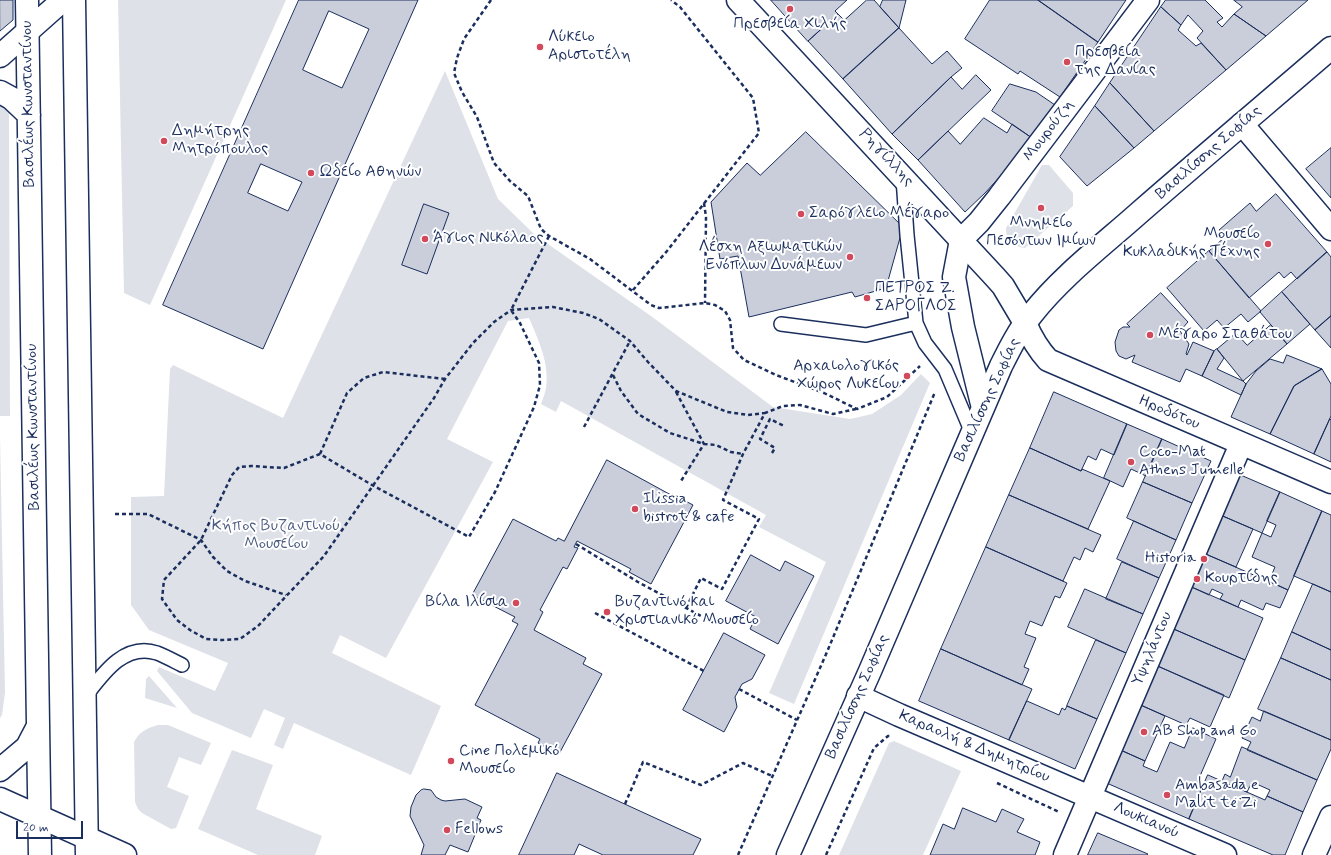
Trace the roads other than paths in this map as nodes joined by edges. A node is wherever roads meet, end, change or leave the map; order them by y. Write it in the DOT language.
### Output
graph roads {
  1 [pos="27,0"];
  2 [pos="62,0"];
  3 [pos="74,0"];
  4 [pos="738,0"];
  5 [pos="1148,0"];
  6 [pos="27,32"];
  7 [pos="1331,48"];
  8 [pos="0,56"];
  9 [pos="0,92"];
  10 [pos="29,115"];
  11 [pos="1242,124"];
  12 [pos="903,177"];
  13 [pos="1331,230"];
  14 [pos="961,240"];
  15 [pos="916,323"];
  16 [pos="1025,323"];
  17 [pos="781,324"];
  18 [pos="983,408"];
  19 [pos="972,433"];
  20 [pos="1241,444"];
  21 [pos="1331,482"];
  22 [pos="182,665"];
  23 [pos="858,696"];
  24 [pos="85,698"];
  25 [pos="38,724"];
  26 [pos="0,770"];
  27 [pos="1090,797"];
  28 [pos="0,799"];
  29 [pos="40,816"];
  30 [pos="1331,817"];
  31 [pos="87,846"];
  32 [pos="40,855"];
  33 [pos="126,855"];
  34 [pos="788,855"];
  35 [pos="1065,855"];
  36 [pos="1225,855"];
  37 [pos="1314,855"];
  1 -- 6 [label="main road, Βασιλέως Κωνσταντίνου"];
  2 -- 6 [label="main road"];
  3 -- 24 [label="main road"];
  4 -- 12 [label="main road, Ρηγίλλης"];
  5 -- 14 [label="main road, Μουρούζη"];
  6 -- 8 [label="main road"];
  6 -- 10 [label="main road, Βασιλέως Κωνσταντίνου"];
  7 -- 11 [label="main road, Βασιλίσσης Σοφίας"];
  9 -- 10 [label="main road"];
  10 -- 25 [label="main road, Βασιλέως Κωνσταντίνου"];
  11 -- 13 [label="main road"];
  11 -- 16 [label="main road, Βασιλίσσης Σοφίας"];
  12 -- 14 [label="main road, Ρηγίλλης"];
  12 -- 15 [label="lane"];
  14 -- 16 [label="main road, Ρηγίλλης"];
  14 -- 18 [label="main road"];
  15 -- 17 [label="lane"];
  15 -- 19 [label="lane"];
  16 -- 18 [label="main road, Βασιλίσσης Σοφίας"];
  16 -- 20 [label="main road, Ηροδότου"];
  18 -- 19 [label="main road, Βασιλίσσης Σοφίας"];
  19 -- 23 [label="main road, Βασιλίσσης Σοφίας"];
  20 -- 21 [label="main road, Ηροδότου"];
  20 -- 27 [label="main road, Υψηλάντου"];
  22 -- 24 [label="lane"];
  23 -- 27 [label="main road, Καραολή & Δημητρίου"];
  23 -- 34 [label="main road, Βασιλίσσης Σοφίας"];
  24 -- 31 [label="main road"];
  25 -- 26 [label="main road"];
  25 -- 29 [label="main road, Βασιλέως Κωνσταντίνου"];
  27 -- 35 [label="main road, Υψηλάντου"];
  27 -- 36 [label="main road, Λουκιανού"];
  28 -- 29 [label="main road"];
  29 -- 31 [label="main road"];
  29 -- 32 [label="main road, Βασιλέως Κωνσταντίνου"];
  30 -- 37 [label="main road"];
  31 -- 33 [label="main road"];
}
